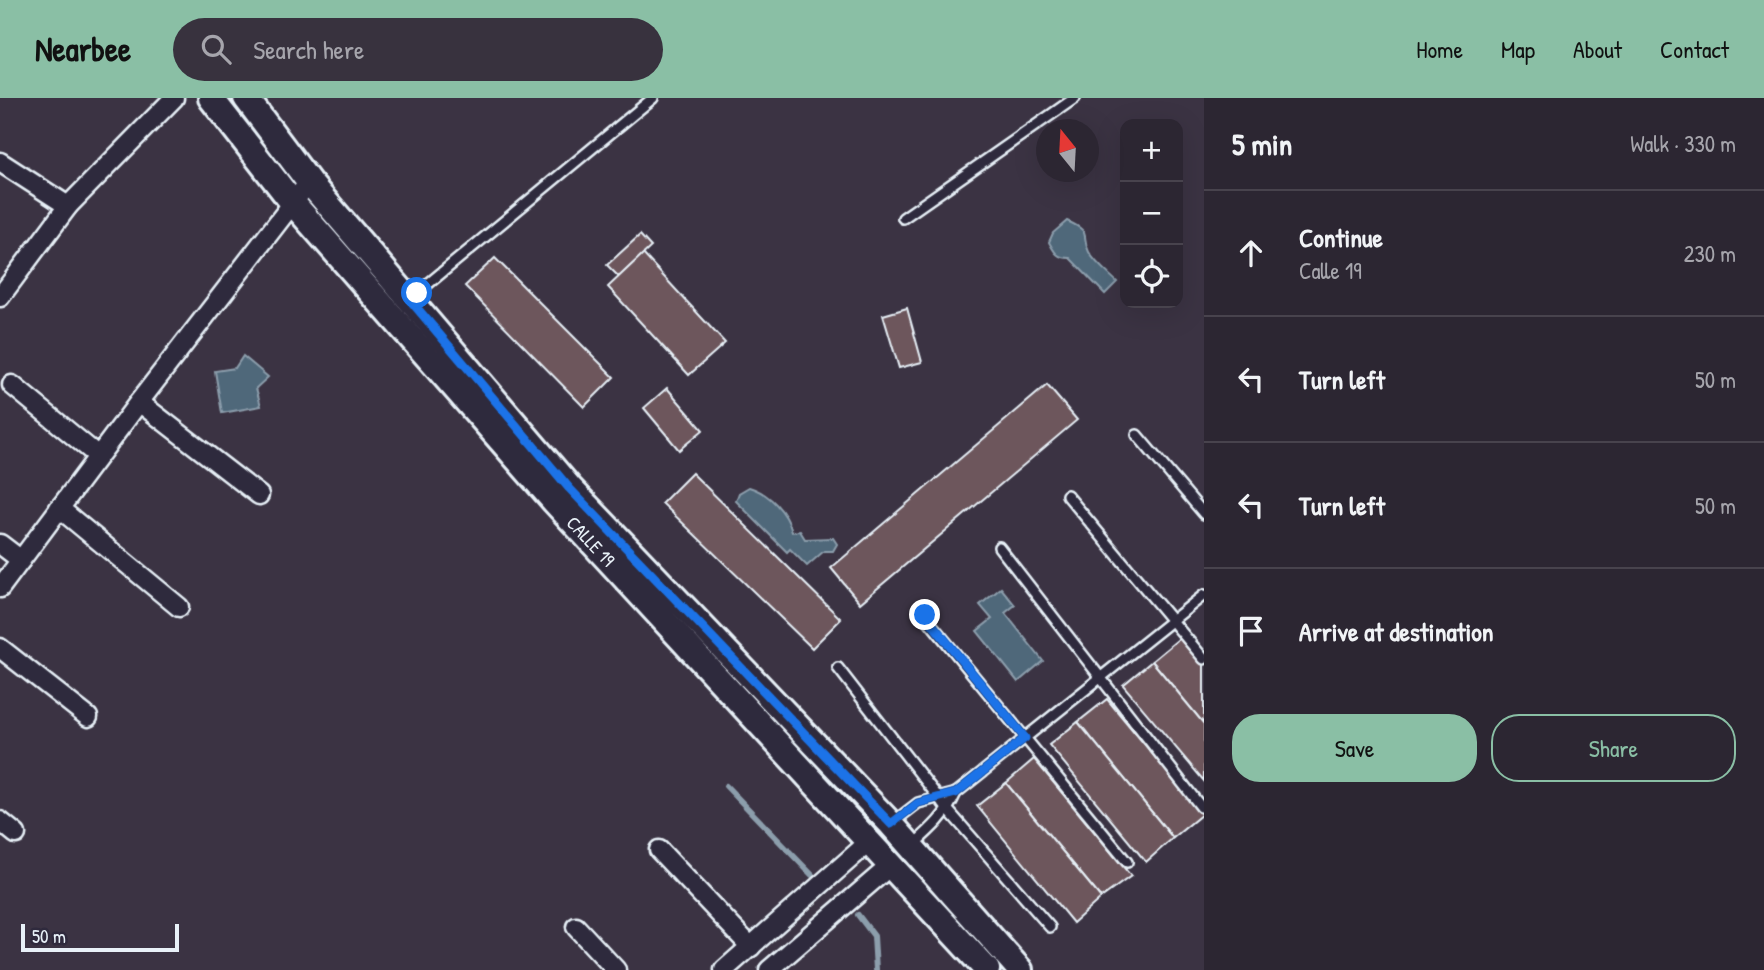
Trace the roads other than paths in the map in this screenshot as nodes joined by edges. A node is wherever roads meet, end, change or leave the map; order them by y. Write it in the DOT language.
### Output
graph roads {
  1 [pos="174,98"];
  2 [pos="211,98"];
  3 [pos="246,98"];
  4 [pos="653,98"];
  5 [pos="1075,98"];
  6 [pos="0,162"];
  7 [pos="309,182"];
  8 [pos="292,202"];
  9 [pos="68,205"];
  10 [pos="903,218"];
  11 [pos="0,297"];
  12 [pos="402,309"];
  13 [pos="12,385"];
  14 [pos="139,402"];
  15 [pos="1137,435"];
  16 [pos="98,456"];
  17 [pos="259,495"];
  18 [pos="1067,495"];
  19 [pos="570,503"];
  20 [pos="59,508"];
  21 [pos="1204,513"];
  22 [pos="0,544"];
  23 [pos="999,547"];
  24 [pos="21,560"];
  25 [pos="0,588"];
  26 [pos="1204,595"];
  27 [pos="179,607"];
  28 [pos="925,615"];
  29 [pos="1172,621"];
  30 [pos="0,648"];
  31 [pos="1204,659"];
  32 [pos="838,668"];
  33 [pos="1101,678"];
  34 [pos="88,717"];
  35 [pos="1025,738"];
  36 [pos="956,793"];
  37 [pos="938,796"];
  38 [pos="1201,807"];
  39 [pos="948,810"];
  40 [pos="0,821"];
  41 [pos="891,824"];
  42 [pos="16,834"];
  43 [pos="869,842"];
  44 [pos="911,847"];
  45 [pos="659,850"];
  46 [pos="1127,862"];
  47 [pos="890,866"];
  48 [pos="576,927"];
  49 [pos="1049,927"];
  50 [pos="751,947"];
  51 [pos="617,970"];
  52 [pos="724,970"];
  53 [pos="771,970"];
  54 [pos="987,970"];
  55 [pos="1020,970"];
  1 -- 9 [label="street"];
  2 -- 8 [label="street, CALLE 19"];
  3 -- 7 [label="street, CALLE 19"];
  4 -- 12 [label="lane"];
  5 -- 10 [label="lane"];
  6 -- 9 [label="street"];
  7 -- 8 [label="street"];
  7 -- 12 [label="street, CALLE 19"];
  8 -- 12 [label="street, CALLE 19"];
  8 -- 14 [label="street"];
  9 -- 11 [label="street"];
  12 -- 19 [label="street, CALLE 19"];
  13 -- 16 [label="street"];
  14 -- 16 [label="street"];
  14 -- 17 [label="street"];
  15 -- 21 [label="lane"];
  16 -- 20 [label="street"];
  18 -- 29 [label="lane"];
  19 -- 41 [label="street, CALLE 19"];
  19 -- 43 [label="street, CALLE 19"];
  20 -- 24 [label="street"];
  20 -- 27 [label="street"];
  22 -- 24 [label="street"];
  23 -- 33 [label="lane"];
  24 -- 25 [label="street"];
  26 -- 29 [label="lane"];
  28 -- 35 [label="lane"];
  29 -- 31 [label="lane"];
  29 -- 33 [label="lane"];
  30 -- 34 [label="street"];
  32 -- 37 [label="lane"];
  33 -- 35 [label="lane"];
  33 -- 38 [label="lane"];
  35 -- 36 [label="lane"];
  35 -- 46 [label="lane"];
  36 -- 37 [label="lane"];
  36 -- 39 [label="lane"];
  37 -- 39 [label="lane"];
  37 -- 41 [label="lane"];
  39 -- 44 [label="lane"];
  39 -- 49 [label="lane"];
  40 -- 42 [label="street"];
  41 -- 43 [label="street"];
  41 -- 44 [label="street, CALLE 19"];
  43 -- 47 [label="street, CALLE 19"];
  43 -- 50 [label="street"];
  44 -- 47 [label="street"];
  44 -- 55 [label="street, CALLE 19"];
  45 -- 50 [label="street"];
  47 -- 53 [label="street"];
  47 -- 54 [label="street, CALLE 19"];
  48 -- 51 [label="street"];
  50 -- 52 [label="street"];
}
